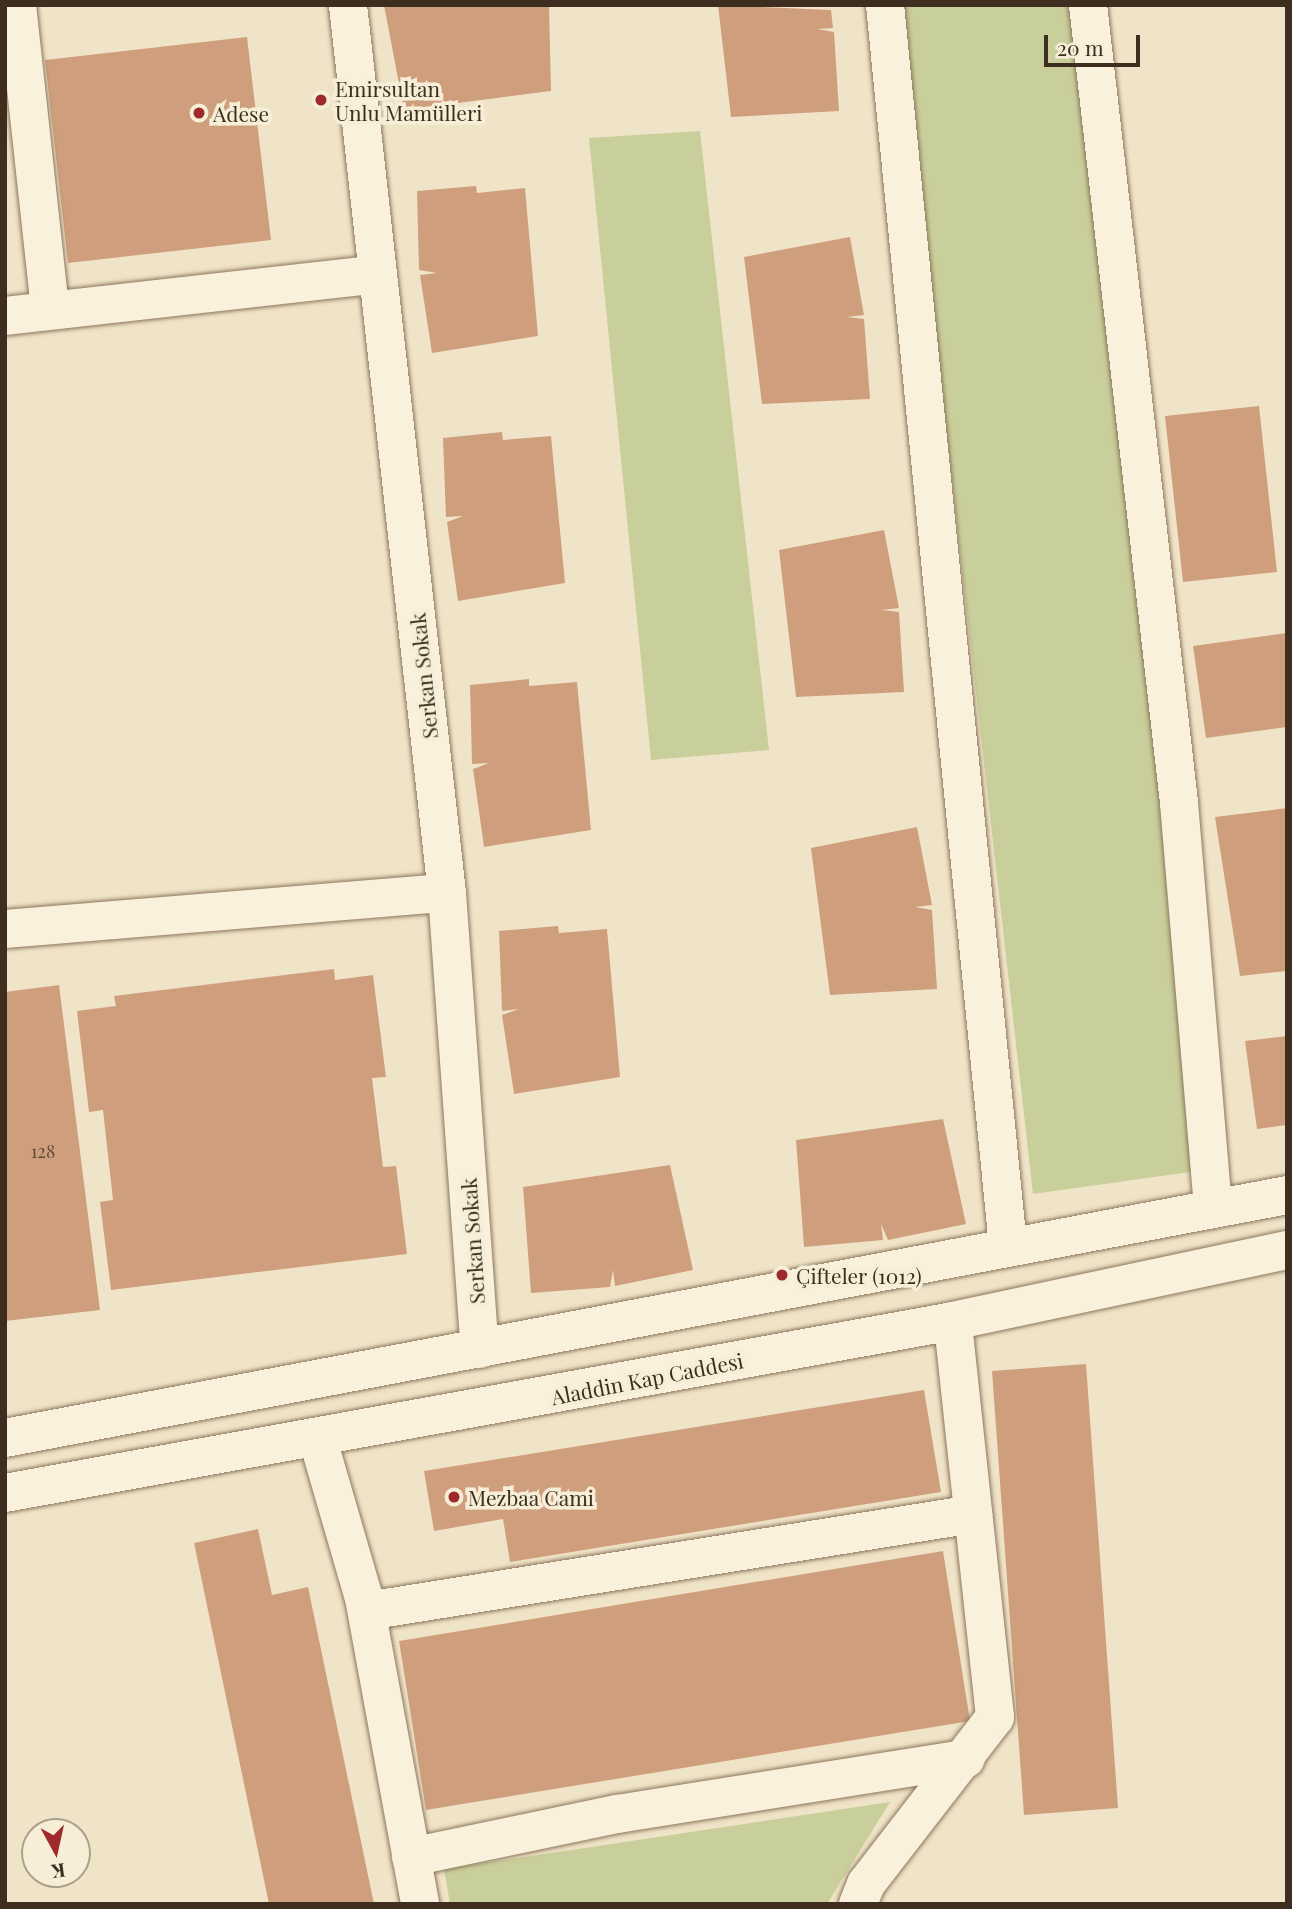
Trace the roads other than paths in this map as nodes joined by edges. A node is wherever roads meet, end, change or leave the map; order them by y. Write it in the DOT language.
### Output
graph roads {
  1 [pos="17,5"];
  2 [pos="348,5"];
  3 [pos="885,5"];
  4 [pos="1088,5"];
  5 [pos="378,274"];
  6 [pos="50,308"];
  7 [pos="5,314"];
  8 [pos="447,893"];
  9 [pos="5,929"];
  10 [pos="1287,1195"];
  11 [pos="1213,1206"];
  12 [pos="1008,1245"];
  13 [pos="1287,1250"];
  14 [pos="953,1321"];
  15 [pos="480,1349"];
  16 [pos="10,1435"];
  17 [pos="318,1440"];
  18 [pos="13,1494"];
  19 [pos="974,1514"];
  20 [pos="367,1611"];
  21 [pos="966,1759"];
  22 [pos="411,1857"];
  23 [pos="420,1904"];
  24 [pos="858,1904"];
  1 -- 6 [label="street"];
  2 -- 5 [label="street, Serkan Sokak"];
  3 -- 12 [label="street"];
  4 -- 11 [label="street"];
  5 -- 6 [label="street"];
  5 -- 7 [label="street"];
  5 -- 8 [label="street, Serkan Sokak"];
  6 -- 7 [label="street"];
  8 -- 9 [label="street"];
  8 -- 15 [label="street, Serkan Sokak"];
  10 -- 11 [label="street"];
  11 -- 12 [label="street"];
  12 -- 15 [label="street"];
  13 -- 14 [label="street, Aladdin Kap Caddesi"];
  14 -- 17 [label="street, Aladdin Kap Caddesi"];
  14 -- 19 [label="street"];
  15 -- 16 [label="street"];
  17 -- 18 [label="street, Aladdin Kap Caddesi"];
  17 -- 20 [label="street"];
  19 -- 20 [label="street"];
  19 -- 21 [label="street"];
  20 -- 22 [label="street"];
  21 -- 22 [label="street"];
  21 -- 24 [label="street"];
  22 -- 23 [label="street"];
}
